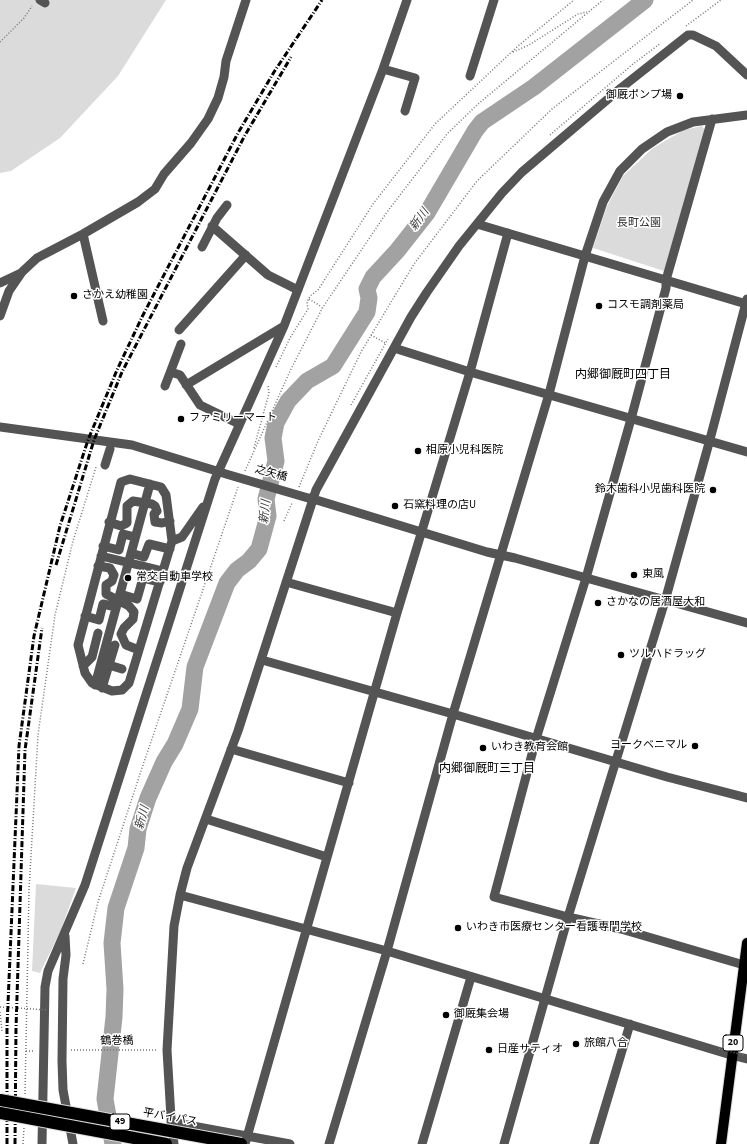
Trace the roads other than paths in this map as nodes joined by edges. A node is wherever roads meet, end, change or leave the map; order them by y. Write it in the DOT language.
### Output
graph roads {
  1 [pos="246,0"];
  2 [pos="407,0"];
  3 [pos="494,0"];
  4 [pos="384,69"];
  5 [pos="747,75"];
  6 [pos="470,76"];
  7 [pos="405,111"];
  8 [pos="747,115"];
  9 [pos="712,118"];
  10 [pos="227,205"];
  11 [pos="478,224"];
  12 [pos="212,226"];
  13 [pos="508,233"];
  14 [pos="83,234"];
  15 [pos="202,247"];
  16 [pos="246,255"];
  17 [pos="585,256"];
  18 [pos="22,272"];
  19 [pos="666,280"];
  20 [pos="0,283"];
  21 [pos="298,290"];
  22 [pos="746,302"];
  23 [pos="0,316"];
  24 [pos="103,321"];
  25 [pos="284,326"];
  26 [pos="179,330"];
  27 [pos="181,344"];
  28 [pos="394,348"];
  29 [pos="171,372"];
  30 [pos="470,372"];
  31 [pos="186,385"];
  32 [pos="165,386"];
  33 [pos="549,394"];
  34 [pos="631,420"];
  35 [pos="239,424"];
  36 [pos="0,427"];
  37 [pos="709,443"];
  38 [pos="110,449"];
  39 [pos="747,452"];
  40 [pos="102,464"];
  41 [pos="222,472"];
  42 [pos="150,484"];
  43 [pos="311,498"];
  44 [pos="208,500"];
  45 [pos="144,504"];
  46 [pos="170,521"];
  47 [pos="109,522"];
  48 [pos="422,531"];
  49 [pos="135,537"];
  50 [pos="171,545"];
  51 [pos="103,546"];
  52 [pos="131,553"];
  53 [pos="500,554"];
  54 [pos="101,556"];
  55 [pos="128,563"];
  56 [pos="98,566"];
  57 [pos="163,571"];
  58 [pos="586,578"];
  59 [pos="160,582"];
  60 [pos="286,582"];
  61 [pos="118,600"];
  62 [pos="665,601"];
  63 [pos="397,613"];
  64 [pos="85,616"];
  65 [pos="747,623"];
  66 [pos="94,638"];
  67 [pos="115,646"];
  68 [pos="139,650"];
  69 [pos="262,660"];
  70 [pos="109,665"];
  71 [pos="83,666"];
  72 [pos="122,669"];
  73 [pos="98,686"];
  74 [pos="374,692"];
  75 [pos="453,714"];
  76 [pos="536,739"];
  77 [pos="231,749"];
  78 [pos="615,762"];
  79 [pos="349,783"];
  80 [pos="747,798"];
  81 [pos="206,819"];
  82 [pos="327,857"];
  83 [pos="180,895"];
  84 [pos="568,917"];
  85 [pos="306,928"];
  86 [pos="65,934"];
  87 [pos="747,943"];
  88 [pos="387,951"];
  89 [pos="744,965"];
  90 [pos="471,977"];
  91 [pos="545,999"];
  92 [pos="630,1024"];
  93 [pos="731,1056"];
  94 [pos="745,1057"];
  95 [pos="0,1100"];
  96 [pos="0,1113"];
  97 [pos="172,1122"];
  98 [pos="244,1141"];
  99 [pos="42,1144"];
  100 [pos="73,1144"];
  101 [pos="166,1144"];
  102 [pos="174,1144"];
  103 [pos="290,1144"];
  104 [pos="329,1144"];
  105 [pos="422,1144"];
  106 [pos="504,1144"];
  107 [pos="594,1144"];
  108 [pos="721,1144"];
  1 -- 14 [label="street"];
  2 -- 4 [label="street"];
  3 -- 6 [label="street"];
  4 -- 7 [label="street"];
  4 -- 21 [label="street"];
  5 -- 11 [label="street"];
  8 -- 9 [label="street"];
  9 -- 17 [label="street"];
  9 -- 19 [label="street"];
  10 -- 12 [label="street"];
  11 -- 13 [label="street"];
  11 -- 28 [label="street"];
  12 -- 15 [label="street"];
  12 -- 16 [label="street"];
  13 -- 17 [label="street"];
  13 -- 30 [label="street"];
  14 -- 18 [label="street"];
  14 -- 24 [label="street"];
  16 -- 21 [label="street"];
  16 -- 26 [label="street"];
  17 -- 19 [label="street"];
  17 -- 33 [label="street"];
  18 -- 20 [label="street"];
  18 -- 23 [label="street"];
  19 -- 22 [label="street"];
  19 -- 34 [label="street"];
  21 -- 25 [label="street"];
  22 -- 37 [label="street"];
  25 -- 31 [label="street"];
  25 -- 35 [label="street"];
  27 -- 29 [label="street"];
  28 -- 30 [label="street"];
  28 -- 43 [label="street"];
  29 -- 31 [label="street"];
  29 -- 32 [label="street"];
  30 -- 33 [label="street"];
  30 -- 48 [label="street"];
  31 -- 35 [label="street"];
  33 -- 34 [label="street"];
  33 -- 53 [label="street"];
  34 -- 37 [label="street"];
  34 -- 58 [label="street"];
  35 -- 41 [label="street"];
  36 -- 41 [label="street, 之矢橋"];
  37 -- 39 [label="street"];
  37 -- 62 [label="street"];
  38 -- 40 [label="street"];
  41 -- 43 [label="street, 之矢橋, bridge"];
  41 -- 44 [label="street"];
  42 -- 45 [label="street"];
  42 -- 46 [label="street"];
  42 -- 47 [label="street"];
  43 -- 48 [label="street, 之矢橋"];
  43 -- 60 [label="street"];
  44 -- 50 [label="street"];
  44 -- 86 [label="street"];
  45 -- 46 [label="street"];
  45 -- 47 [label="street"];
  45 -- 49 [label="street"];
  46 -- 50 [label="street"];
  47 -- 51 [label="street"];
  48 -- 53 [label="street, 之矢橋"];
  48 -- 63 [label="street"];
  49 -- 51 [label="street"];
  49 -- 52 [label="street"];
  50 -- 52 [label="street"];
  50 -- 57 [label="street"];
  51 -- 54 [label="street"];
  52 -- 55 [label="street"];
  53 -- 58 [label="street, 之矢橋"];
  53 -- 75 [label="street"];
  54 -- 55 [label="street"];
  54 -- 56 [label="street"];
  55 -- 57 [label="street"];
  55 -- 61 [label="street"];
  56 -- 61 [label="street"];
  56 -- 64 [label="street"];
  57 -- 59 [label="street"];
  58 -- 62 [label="street, 之矢橋"];
  58 -- 76 [label="street"];
  59 -- 61 [label="street"];
  59 -- 68 [label="street"];
  60 -- 63 [label="street"];
  60 -- 69 [label="street"];
  61 -- 64 [label="street"];
  61 -- 68 [label="street"];
  61 -- 73 [label="street"];
  62 -- 65 [label="street, 之矢橋"];
  62 -- 78 [label="street"];
  63 -- 74 [label="street"];
  64 -- 71 [label="street"];
  66 -- 71 [label="street"];
  67 -- 70 [label="street"];
  68 -- 73 [label="street"];
  69 -- 74 [label="street"];
  69 -- 77 [label="street"];
  70 -- 72 [label="street"];
  70 -- 73 [label="street"];
  71 -- 73 [label="street"];
  74 -- 75 [label="street"];
  74 -- 79 [label="street"];
  75 -- 76 [label="street"];
  75 -- 88 [label="street"];
  76 -- 78 [label="street"];
  76 -- 84 [label="street"];
  77 -- 79 [label="street"];
  77 -- 81 [label="street"];
  78 -- 80 [label="street"];
  78 -- 84 [label="street"];
  79 -- 82 [label="street"];
  81 -- 82 [label="street"];
  81 -- 83 [label="street"];
  82 -- 85 [label="street"];
  83 -- 85 [label="street"];
  83 -- 97 [label="street"];
  84 -- 89 [label="street"];
  84 -- 91 [label="street"];
  85 -- 88 [label="street"];
  85 -- 98 [label="street"];
  86 -- 99 [label="street"];
  86 -- 100 [label="street"];
  87 -- 89 [label="main road, 20"];
  88 -- 90 [label="street"];
  88 -- 104 [label="street"];
  89 -- 93 [label="main road, 20"];
  90 -- 91 [label="street"];
  90 -- 105 [label="street"];
  91 -- 92 [label="street"];
  91 -- 106 [label="street"];
  92 -- 93 [label="street"];
  92 -- 107 [label="street"];
  93 -- 94 [label="street"];
  93 -- 108 [label="main road, 20"];
  95 -- 98 [label="highway, 平バイパス / 49, bridge"];
  96 -- 101 [label="highway, 49, bridge"];
  97 -- 98 [label="street"];
  97 -- 102 [label="street"];
  98 -- 103 [label="street"];
}
